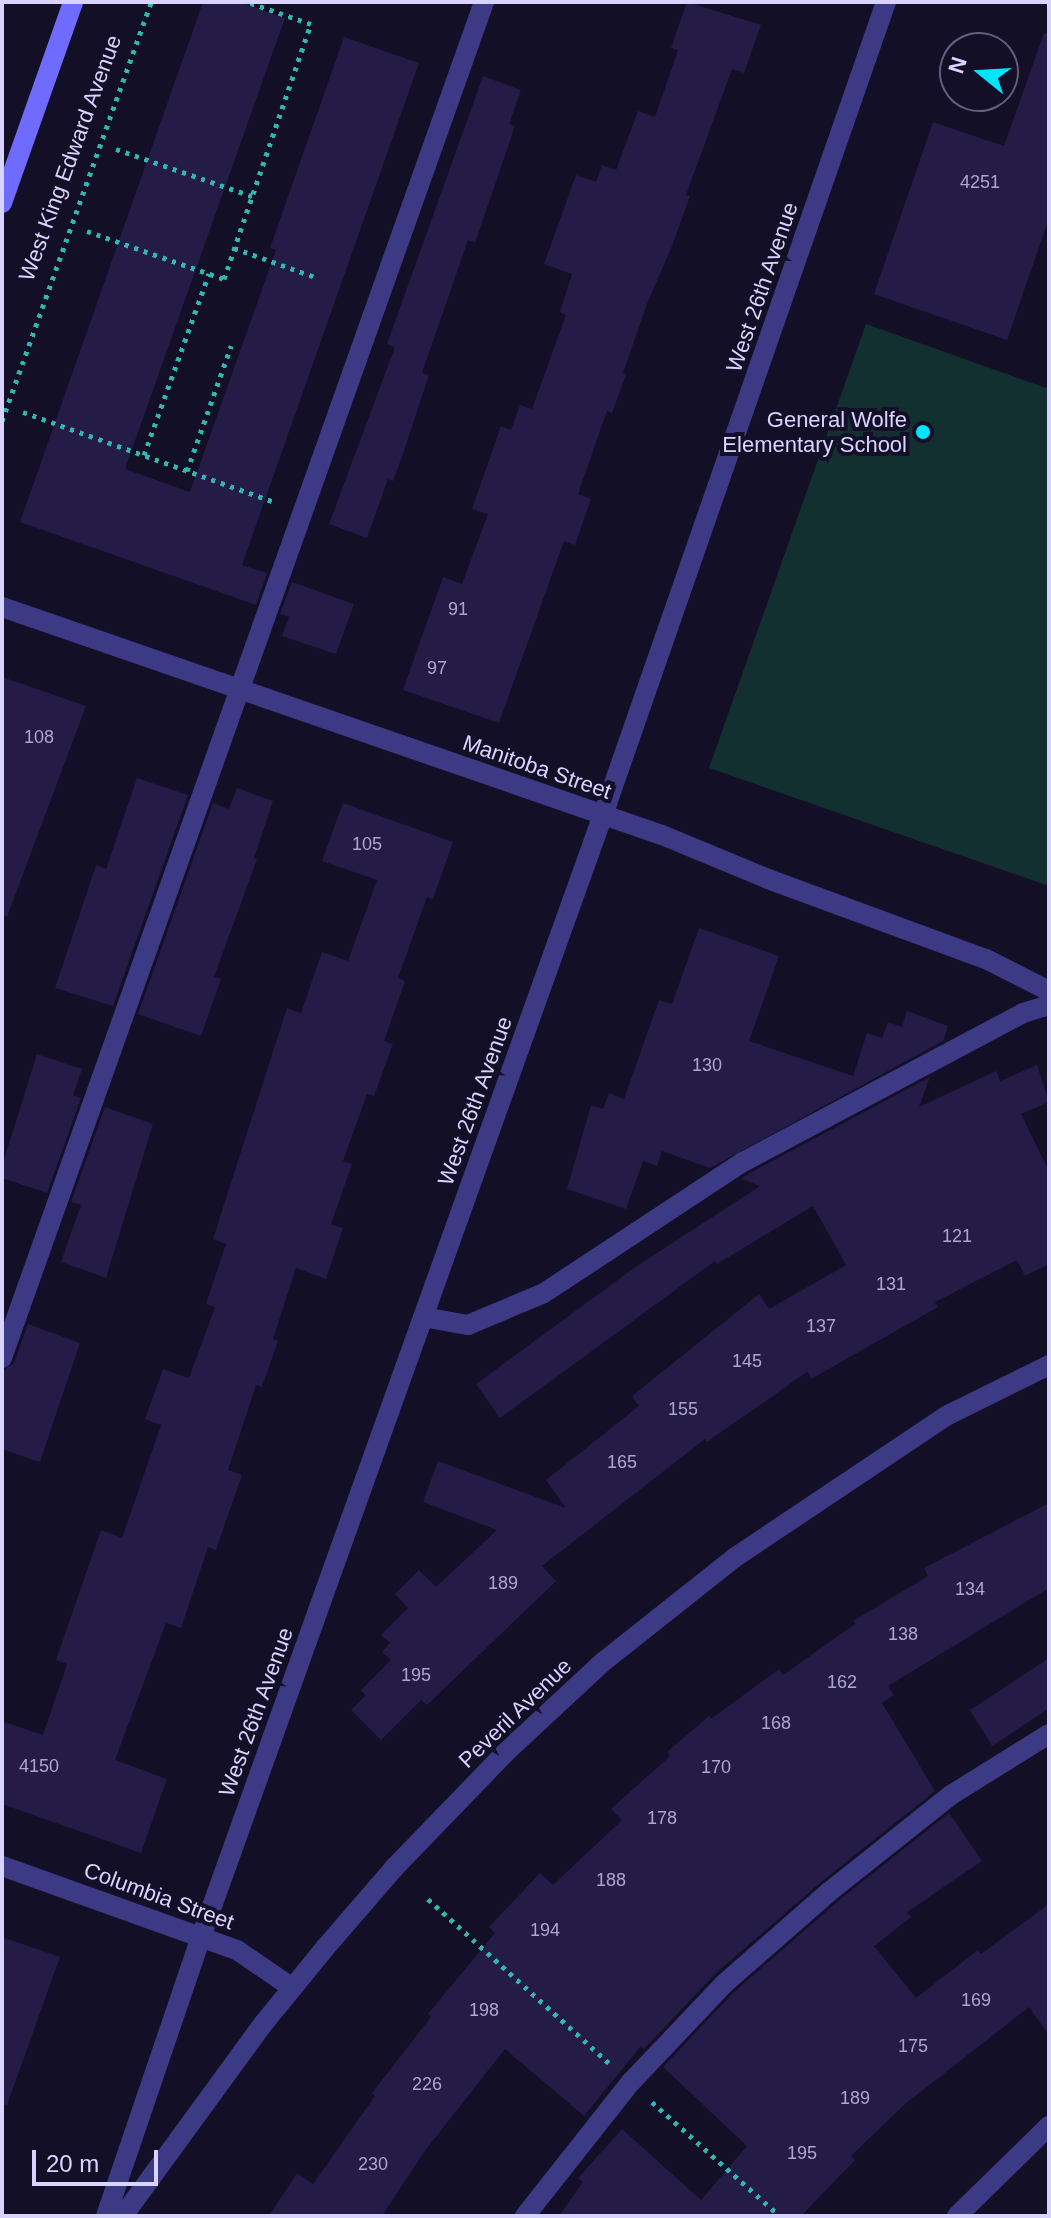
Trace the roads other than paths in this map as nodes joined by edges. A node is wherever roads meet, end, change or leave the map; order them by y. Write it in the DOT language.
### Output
graph roads {
  1 [pos="73,2"];
  2 [pos="484,2"];
  3 [pos="886,2"];
  4 [pos="2,203"];
  5 [pos="2,607"];
  6 [pos="239,692"];
  7 [pos="603,815"];
  8 [pos="1049,991"];
  9 [pos="1049,1005"];
  10 [pos="423,1317"];
  11 [pos="2,1358"];
  12 [pos="1049,1365"];
  13 [pos="1049,1734"];
  14 [pos="2,1866"];
  15 [pos="201,1937"];
  16 [pos="291,1987"];
  17 [pos="1049,2126"];
  18 [pos="106,2216"];
  19 [pos="123,2216"];
  20 [pos="525,2216"];
  21 [pos="957,2216"];
  1 -- 4 [label="main road"];
  2 -- 6 [label="street"];
  3 -- 7 [label="street, West 26th Avenue"];
  5 -- 6 [label="street, Manitoba Street"];
  6 -- 7 [label="street, Manitoba Street"];
  6 -- 11 [label="street"];
  7 -- 8 [label="street, Manitoba Street"];
  7 -- 10 [label="street, West 26th Avenue"];
  9 -- 10 [label="street"];
  10 -- 15 [label="street, West 26th Avenue"];
  12 -- 16 [label="street, Peveril Avenue"];
  13 -- 20 [label="street"];
  14 -- 15 [label="street, Columbia Street"];
  15 -- 16 [label="street, Columbia Street"];
  15 -- 18 [label="street, West 26th Avenue"];
  16 -- 19 [label="street, Peveril Avenue"];
  17 -- 21 [label="street"];
}
